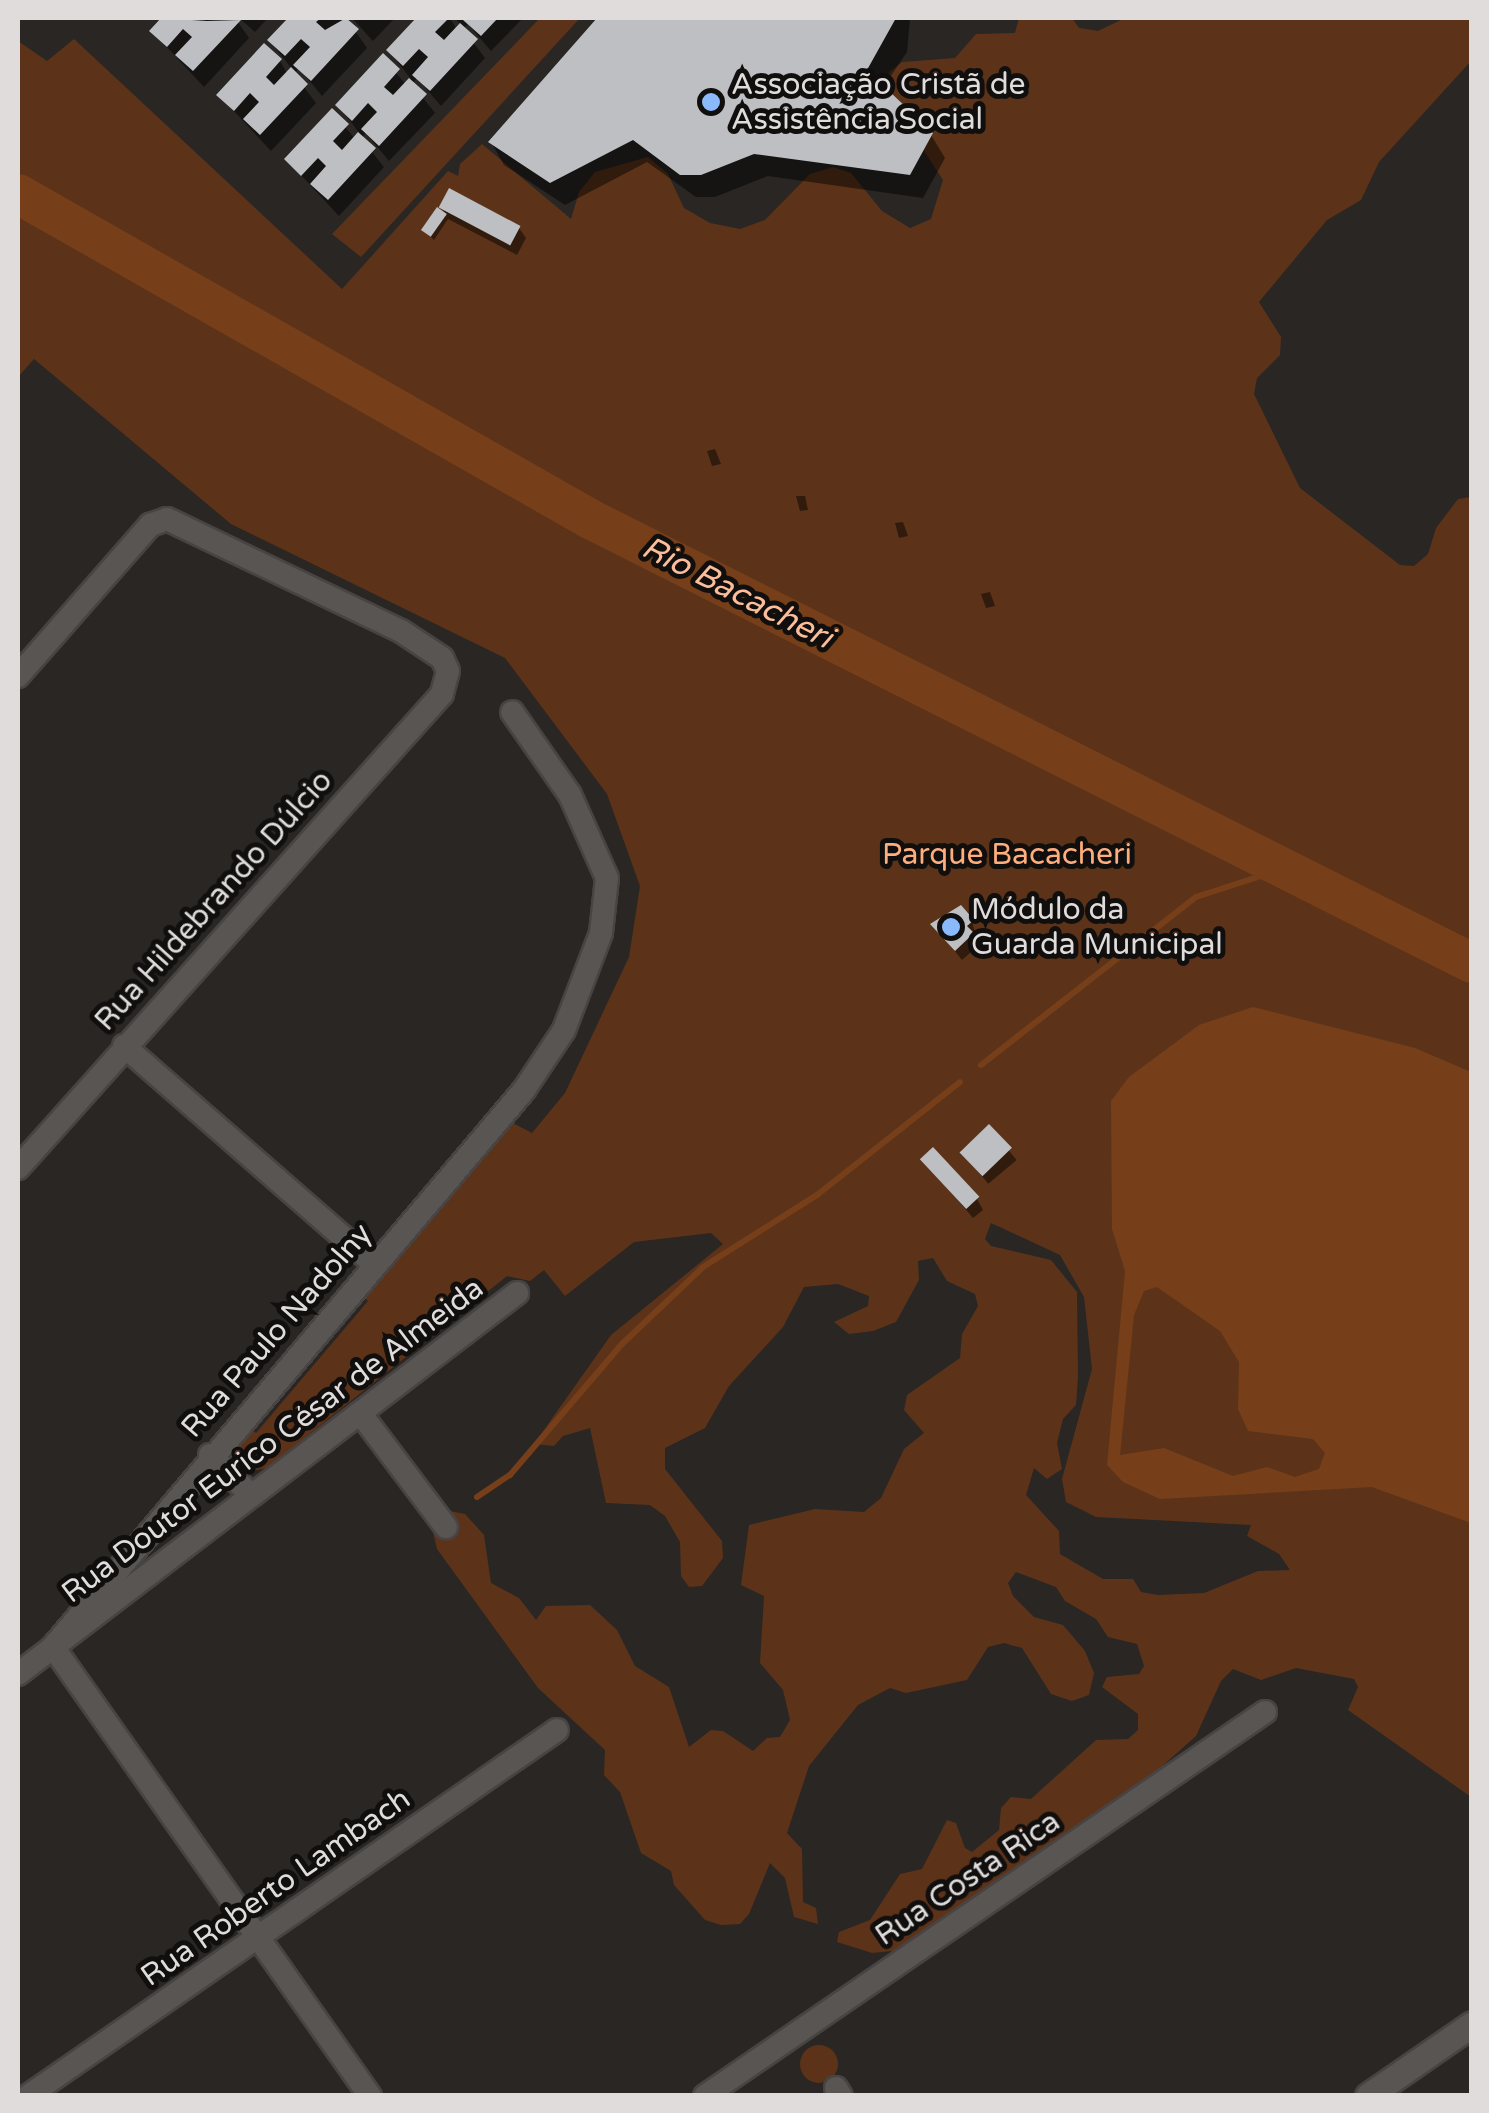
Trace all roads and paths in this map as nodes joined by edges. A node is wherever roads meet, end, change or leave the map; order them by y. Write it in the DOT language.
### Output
graph roads {
  1 [pos="21,667"];
  2 [pos="512,712"];
  3 [pos="124,1046"];
  4 [pos="18,1168"];
  5 [pos="374,1264"];
  6 [pos="517,1293"];
  7 [pos="360,1413"];
  8 [pos="210,1455"];
  9 [pos="251,1496"];
  10 [pos="446,1527"];
  11 [pos="53,1647"];
  12 [pos="18,1674"];
  13 [pos="1266,1712"];
  14 [pos="557,1730"];
  15 [pos="258,1937"];
  16 [pos="1472,2024"];
  17 [pos="28,2096"];
  18 [pos="370,2096"];
  19 [pos="705,2096"];
  20 [pos="1368,2096"];
  1 -- 3 [label="street, Rua Hildebrando Dúlcio"];
  2 -- 5 [label="street, Rua Paulo Nadolny"];
  3 -- 4 [label="street, Rua Hildebrando Dúlcio"];
  3 -- 5 [label="street"];
  5 -- 8 [label="street, Rua Paulo Nadolny"];
  6 -- 7 [label="street, Rua Doutor Eurico César de Almeida"];
  7 -- 9 [label="street, Rua Doutor Eurico César de Almeida"];
  7 -- 10 [label="street"];
  8 -- 9 [label="street"];
  8 -- 11 [label="street, Rua Paulo Nadolny"];
  9 -- 11 [label="street, Rua Doutor Eurico César de Almeida"];
  11 -- 12 [label="street, Rua Doutor Eurico César de Almeida"];
  11 -- 15 [label="street"];
  13 -- 19 [label="street, Rua Costa Rica"];
  14 -- 15 [label="street, Rua Roberto Lambach"];
  15 -- 17 [label="street, Rua Roberto Lambach"];
  15 -- 18 [label="street"];
  16 -- 20 [label="main road"];
}
